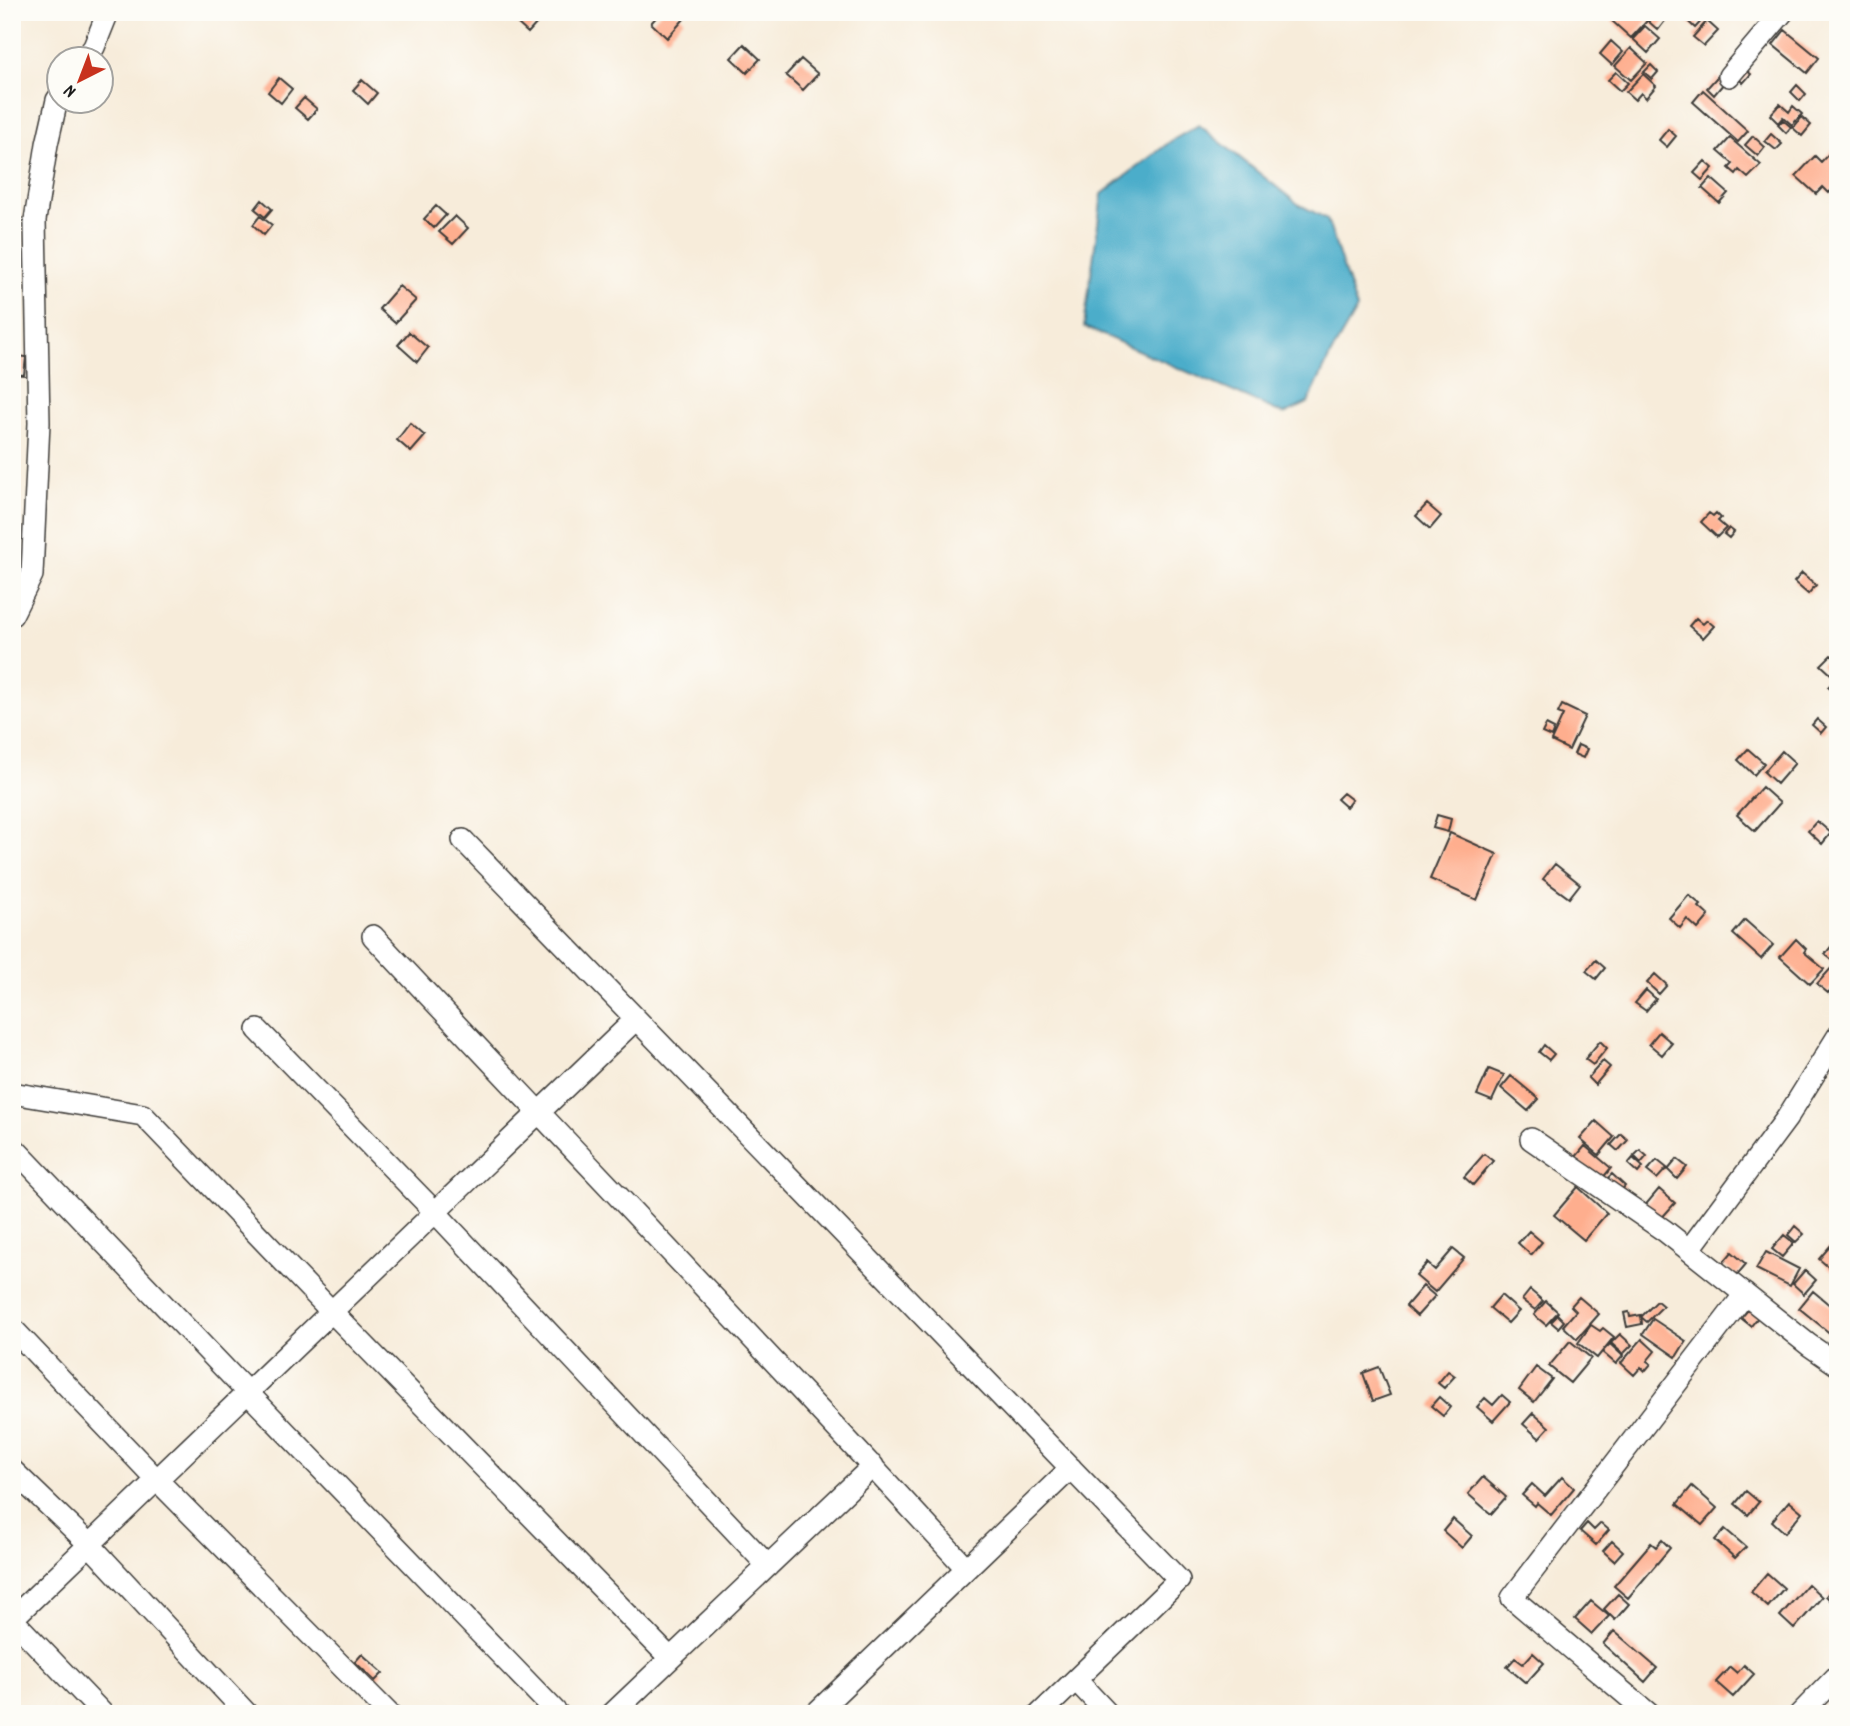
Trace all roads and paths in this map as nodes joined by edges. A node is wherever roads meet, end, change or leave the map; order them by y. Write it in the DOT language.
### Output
graph roads {
  1 [pos="108,12"];
  2 [pos="1783,12"];
  3 [pos="94,46"];
  4 [pos="1729,76"];
  5 [pos="53,116"];
  6 [pos="12,615"];
  7 [pos="463,841"];
  8 [pos="373,936"];
  9 [pos="636,1019"];
  10 [pos="258,1030"];
  11 [pos="1838,1035"];
  12 [pos="12,1093"];
  13 [pos="538,1113"];
  14 [pos="1531,1139"];
  15 [pos="12,1146"];
  16 [pos="435,1212"];
  17 [pos="1689,1250"];
  18 [pos="1745,1294"];
  19 [pos="332,1312"];
  20 [pos="12,1328"];
  21 [pos="1838,1365"];
  22 [pos="248,1393"];
  23 [pos="873,1466"];
  24 [pos="1071,1468"];
  25 [pos="12,1470"];
  26 [pos="157,1480"];
  27 [pos="90,1545"];
  28 [pos="768,1566"];
  29 [pos="966,1568"];
  30 [pos="12,1619"];
  31 [pos="670,1658"];
  32 [pos="1838,1675"];
  33 [pos="1076,1680"];
  34 [pos="103,1714"];
  35 [pos="247,1714"];
  36 [pos="389,1714"];
  37 [pos="558,1714"];
  38 [pos="612,1714"];
  39 [pos="815,1714"];
  40 [pos="1040,1714"];
  41 [pos="1108,1714"];
  42 [pos="1649,1714"];
  43 [pos="1800,1714"];
  1 -- 3 [label="street"];
  2 -- 4 [label="street"];
  5 -- 6 [label="street"];
  7 -- 9 [label="street"];
  8 -- 13 [label="street"];
  9 -- 13 [label="street"];
  9 -- 24 [label="street"];
  10 -- 16 [label="street"];
  11 -- 17 [label="street"];
  12 -- 19 [label="street"];
  13 -- 16 [label="street"];
  13 -- 23 [label="street"];
  14 -- 17 [label="street"];
  15 -- 22 [label="street"];
  16 -- 19 [label="street"];
  16 -- 28 [label="street"];
  17 -- 18 [label="street"];
  18 -- 21 [label="street"];
  18 -- 42 [label="street"];
  19 -- 22 [label="street"];
  19 -- 31 [label="street"];
  20 -- 26 [label="street"];
  22 -- 26 [label="street"];
  22 -- 37 [label="street"];
  23 -- 28 [label="street"];
  23 -- 29 [label="street"];
  24 -- 29 [label="street"];
  24 -- 33 [label="street"];
  25 -- 27 [label="street"];
  26 -- 27 [label="street"];
  26 -- 36 [label="street"];
  27 -- 30 [label="street"];
  27 -- 35 [label="street"];
  28 -- 31 [label="street"];
  29 -- 39 [label="street"];
  30 -- 34 [label="street"];
  31 -- 38 [label="street"];
  32 -- 43 [label="street"];
  33 -- 40 [label="street"];
  33 -- 41 [label="street"];
}
